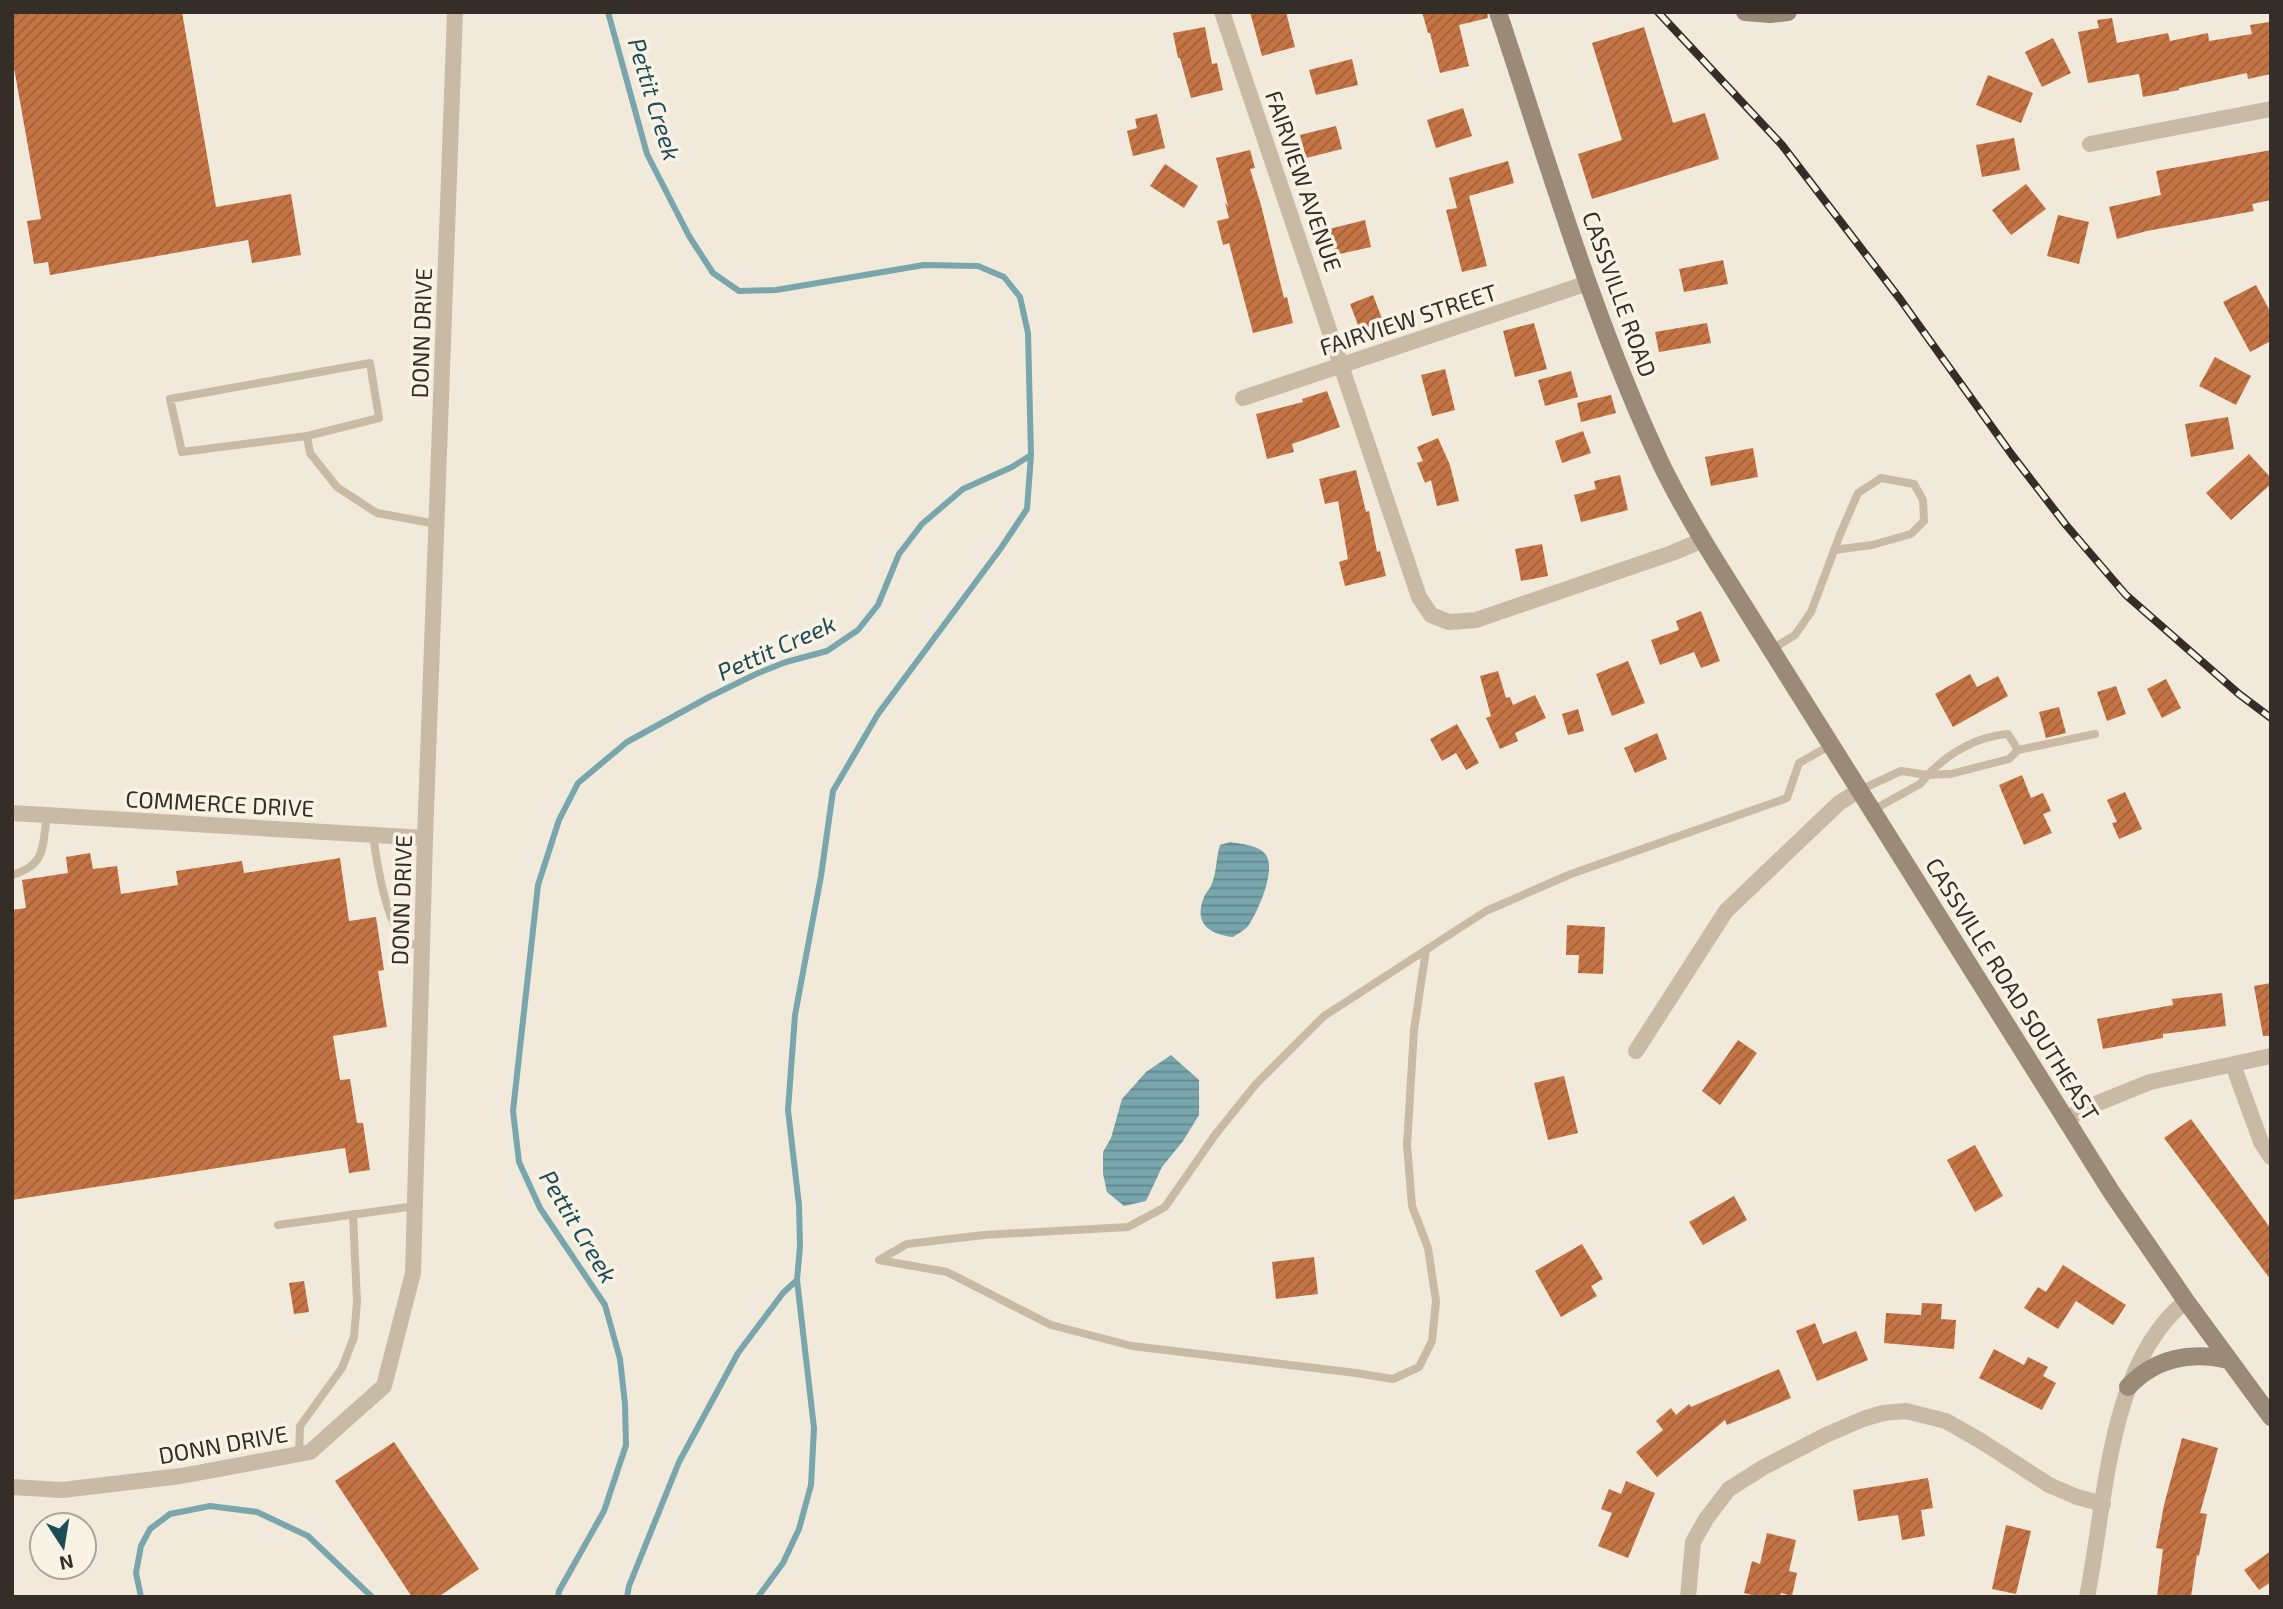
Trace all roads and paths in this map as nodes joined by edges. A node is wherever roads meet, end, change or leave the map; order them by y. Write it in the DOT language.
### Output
graph roads {
  1 [pos="455,12"];
  2 [pos="1222,12"];
  3 [pos="1498,12"];
  4 [pos="1745,12"];
  5 [pos="1788,12"];
  6 [pos="2271,109"];
  7 [pos="2090,144"];
  8 [pos="1588,283"];
  9 [pos="1342,365"];
  10 [pos="1242,398"];
  11 [pos="307,436"];
  12 [pos="437,524"];
  13 [pos="1703,540"];
  14 [pos="1834,550"];
  15 [pos="1727,579"];
  16 [pos="1772,649"];
  17 [pos="2095,734"];
  18 [pos="1831,745"];
  19 [pos="2018,750"];
  20 [pos="1928,775"];
  21 [pos="1860,790"];
  22 [pos="1873,810"];
  23 [pos="12,813"];
  24 [pos="47,815"];
  25 [pos="373,835"];
  26 [pos="425,838"];
  27 [pos="12,875"];
  28 [pos="423,943"];
  29 [pos="1426,950"];
  30 [pos="1636,1051"];
  31 [pos="2271,1056"];
  32 [pos="2233,1065"];
  33 [pos="2065,1120"];
  34 [pos="2271,1157"];
  35 [pos="415,1206"];
  36 [pos="354,1214"];
  37 [pos="278,1225"];
  38 [pos="2186,1301"];
  39 [pos="2228,1360"];
  40 [pos="2128,1387"];
  41 [pos="2271,1417"];
  42 [pos="299,1454"];
  43 [pos="12,1487"];
  44 [pos="2103,1504"];
  45 [pos="1688,1597"];
  46 [pos="2087,1597"];
  1 -- 12 [label="street, DONN DRIVE"];
  2 -- 9 [label="street, FAIRVIEW AVENUE"];
  3 -- 8 [label="main road, CASSVILLE ROAD"];
  4 -- 5 [label="main road"];
  6 -- 7 [label="street"];
  8 -- 9 [label="street, FAIRVIEW STREET"];
  8 -- 13 [label="main road, CASSVILLE ROAD"];
  9 -- 10 [label="street, FAIRVIEW STREET"];
  9 -- 13 [label="street, FAIRVIEW AVENUE"];
  11 -- 11 [label="lane"];
  11 -- 12 [label="lane"];
  12 -- 26 [label="street, DONN DRIVE"];
  13 -- 15 [label="main road, CASSVILLE ROAD"];
  14 -- 14 [label="lane"];
  14 -- 16 [label="lane"];
  15 -- 16 [label="main road, CASSVILLE ROAD SOUTHEAST"];
  16 -- 18 [label="main road, CASSVILLE ROAD SOUTHEAST"];
  17 -- 19 [label="lane"];
  18 -- 21 [label="main road, CASSVILLE ROAD SOUTHEAST"];
  18 -- 29 [label="lane"];
  19 -- 20 [label="lane"];
  19 -- 20 [label="lane"];
  20 -- 21 [label="lane"];
  20 -- 22 [label="lane"];
  21 -- 22 [label="main road, CASSVILLE ROAD SOUTHEAST"];
  21 -- 30 [label="street"];
  22 -- 33 [label="main road, CASSVILLE ROAD SOUTHEAST"];
  23 -- 24 [label="street, COMMERCE DRIVE"];
  24 -- 25 [label="street, COMMERCE DRIVE"];
  24 -- 27 [label="lane"];
  25 -- 26 [label="street, COMMERCE DRIVE"];
  25 -- 28 [label="lane"];
  26 -- 28 [label="street, DONN DRIVE"];
  28 -- 35 [label="street, DONN DRIVE"];
  29 -- 29 [label="lane"];
  31 -- 32 [label="street"];
  32 -- 33 [label="street"];
  32 -- 34 [label="street"];
  33 -- 38 [label="main road, CASSVILLE ROAD SOUTHEAST"];
  35 -- 36 [label="lane"];
  35 -- 42 [label="street, DONN DRIVE"];
  36 -- 37 [label="lane"];
  36 -- 42 [label="lane"];
  38 -- 39 [label="main road, CASSVILLE ROAD SOUTHEAST"];
  38 -- 40 [label="street"];
  39 -- 40 [label="main road"];
  39 -- 41 [label="main road, CASSVILLE ROAD SOUTHEAST"];
  40 -- 44 [label="street"];
  42 -- 43 [label="street, DONN DRIVE"];
  44 -- 45 [label="street"];
  44 -- 46 [label="street"];
}
